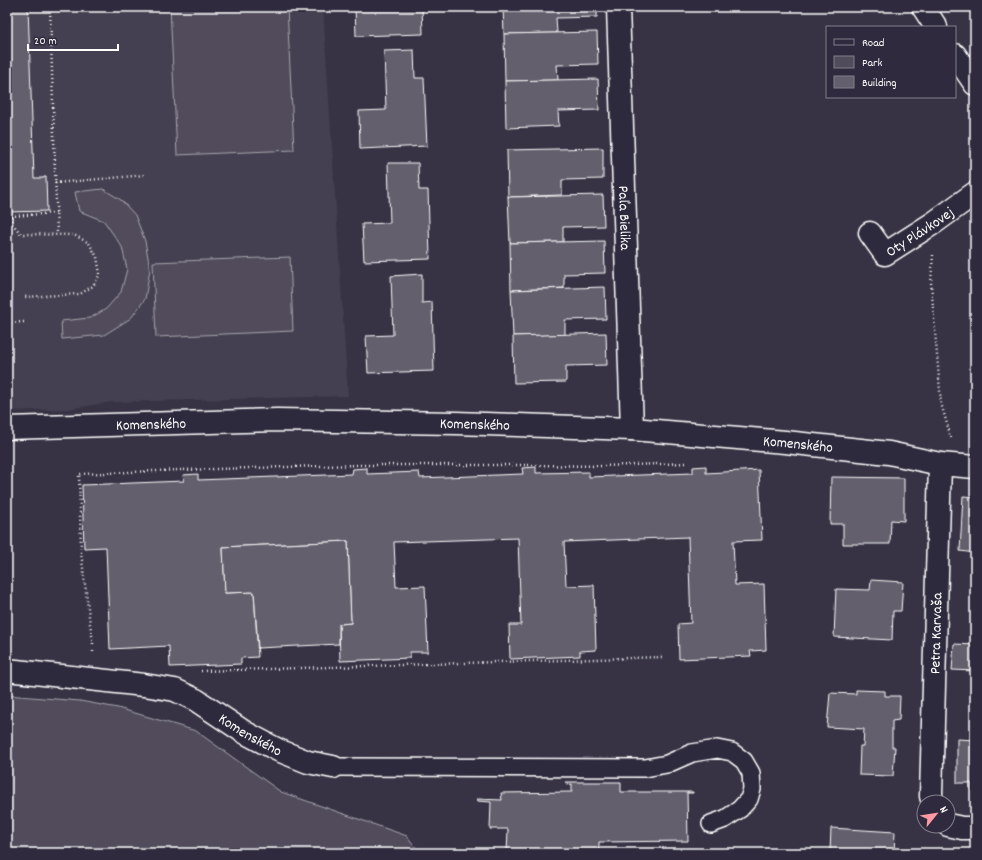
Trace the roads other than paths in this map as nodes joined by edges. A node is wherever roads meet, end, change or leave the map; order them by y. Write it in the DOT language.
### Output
graph roads {
  1 [pos="618,7"];
  2 [pos="923,7"];
  3 [pos="935,26"];
  4 [pos="956,56"];
  5 [pos="975,84"];
  6 [pos="975,193"];
  7 [pos="870,233"];
  8 [pos="7,428"];
  9 [pos="632,429"];
  10 [pos="958,465"];
  11 [pos="7,670"];
  12 [pos="333,767"];
  13 [pos="931,794"];
  14 [pos="712,824"];
  15 [pos="956,827"];
  16 [pos="975,828"];
  1 -- 9 [label="street, Paľa Bielika"];
  2 -- 3 [label="street"];
  4 -- 5 [label="street"];
  6 -- 7 [label="street, Oty Plávkovej"];
  8 -- 9 [label="street, Komenského"];
  9 -- 10 [label="street, Komenského"];
  10 -- 13 [label="street, Petra Karvaša"];
  11 -- 12 [label="street, Komenského"];
  12 -- 14 [label="lane"];
  15 -- 16 [label="street"];
}
